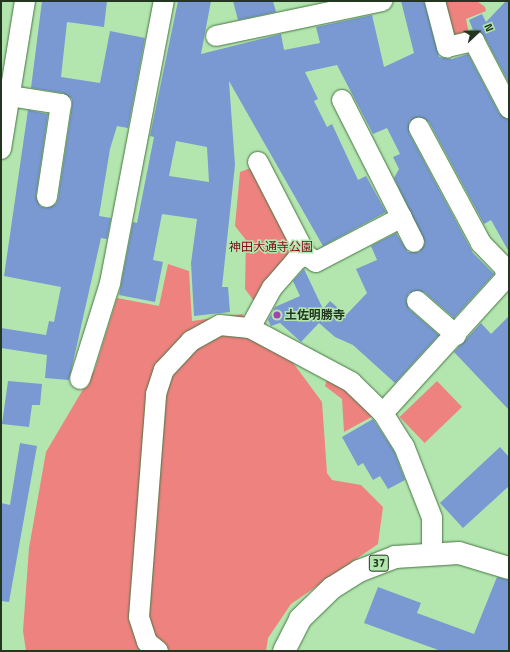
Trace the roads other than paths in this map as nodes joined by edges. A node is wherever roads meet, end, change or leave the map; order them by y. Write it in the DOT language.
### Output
graph roads {
  1 [pos="25,1"];
  2 [pos="164,1"];
  3 [pos="382,1"];
  4 [pos="436,1"];
  5 [pos="216,36"];
  6 [pos="10,96"];
  7 [pos="342,100"];
  8 [pos="509,108"];
  9 [pos="419,128"];
  10 [pos="1,149"];
  11 [pos="258,162"];
  12 [pos="47,197"];
  13 [pos="402,217"];
  14 [pos="414,242"];
  15 [pos="306,255"];
  16 [pos="417,301"];
  17 [pos="250,328"];
  18 [pos="456,335"];
  19 [pos="80,379"];
  20 [pos="383,413"];
  21 [pos="432,552"];
  22 [pos="509,568"];
  23 [pos="158,651"];
  24 [pos="284,651"];
  1 -- 6 [label="street"];
  2 -- 19 [label="street"];
  3 -- 5 [label="street"];
  4 -- 8 [label="street"];
  6 -- 10 [label="street"];
  6 -- 12 [label="street"];
  7 -- 13 [label="street"];
  9 -- 18 [label="street"];
  11 -- 15 [label="street"];
  13 -- 14 [label="street"];
  13 -- 15 [label="street"];
  15 -- 17 [label="street"];
  16 -- 18 [label="street"];
  17 -- 20 [label="street"];
  17 -- 23 [label="street"];
  18 -- 20 [label="street"];
  20 -- 21 [label="street"];
  21 -- 22 [label="main road, 37"];
  21 -- 24 [label="main road, 37"];
}
